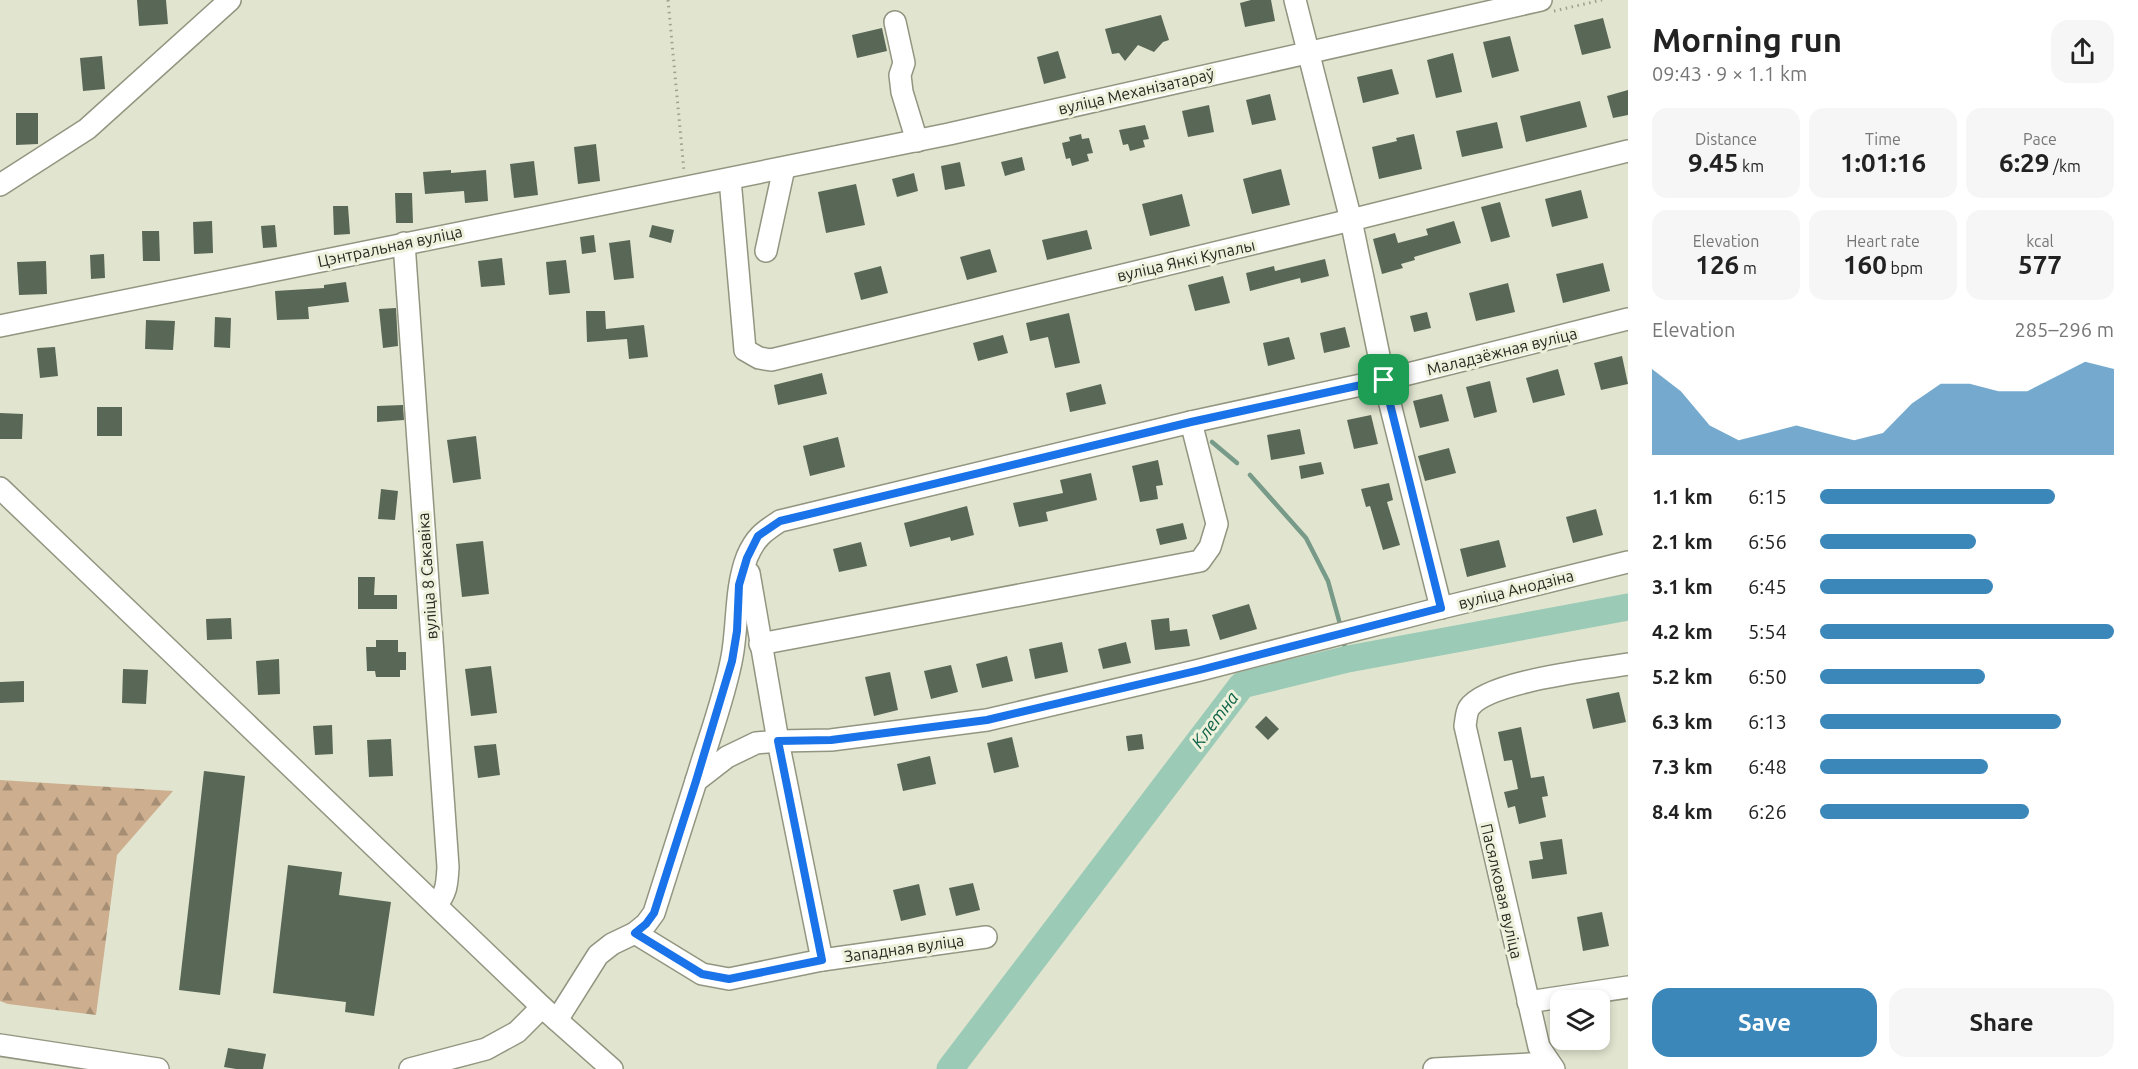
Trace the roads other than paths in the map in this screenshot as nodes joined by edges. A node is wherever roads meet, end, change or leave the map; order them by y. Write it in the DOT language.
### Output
graph roads {
  1 [pos="230,0"];
  2 [pos="1295,0"];
  3 [pos="1541,0"];
  4 [pos="895,22"];
  5 [pos="1307,52"];
  6 [pos="917,141"];
  7 [pos="1628,151"];
  8 [pos="784,168"];
  9 [pos="730,179"];
  10 [pos="0,185"];
  11 [pos="1351,220"];
  12 [pos="404,243"];
  13 [pos="766,251"];
  14 [pos="1628,319"];
  15 [pos="0,326"];
  16 [pos="1384,380"];
  17 [pos="1191,422"];
  18 [pos="0,488"];
  19 [pos="747,558"];
  20 [pos="1628,562"];
  21 [pos="1441,608"];
  22 [pos="760,644"];
  23 [pos="1628,664"];
  24 [pos="778,741"];
  25 [pos="696,781"];
  26 [pos="436,905"];
  27 [pos="635,933"];
  28 [pos="986,937"];
  29 [pos="822,960"];
  30 [pos="1628,987"];
  31 [pos="1528,1002"];
  32 [pos="549,1014"];
  33 [pos="0,1045"];
  34 [pos="1551,1066"];
  35 [pos="158,1069"];
  36 [pos="410,1069"];
  37 [pos="612,1069"];
  38 [pos="1434,1069"];
  1 -- 10 [label="street"];
  2 -- 5 [label="street"];
  3 -- 5 [label="street, вуліца Механізатараў"];
  4 -- 6 [label="street"];
  5 -- 6 [label="street, вуліца Механізатараў"];
  5 -- 11 [label="street"];
  6 -- 8 [label="street, вуліца Механізатараў"];
  7 -- 11 [label="street, вуліца Янкі Купалы"];
  8 -- 9 [label="street, вуліца Механізатараў"];
  8 -- 13 [label="street"];
  9 -- 11 [label="street, вуліца Янкі Купалы"];
  9 -- 12 [label="street, Цэнтральная вуліца"];
  11 -- 16 [label="street"];
  12 -- 15 [label="street, Цэнтральная вуліца"];
  12 -- 26 [label="street, вуліца 8 Сакавіка"];
  14 -- 16 [label="street, Маладзёжная вуліца"];
  16 -- 17 [label="street, Маладзёжная вуліца"];
  16 -- 21 [label="street"];
  17 -- 19 [label="street, Маладзёжная вуліца"];
  17 -- 22 [label="street"];
  18 -- 26 [label="street"];
  19 -- 22 [label="street"];
  19 -- 25 [label="street"];
  20 -- 21 [label="street, вуліца Анодзіна"];
  21 -- 24 [label="street, вуліца Анодзіна"];
  22 -- 24 [label="street"];
  23 -- 31 [label="street, Пасялковая вуліца"];
  24 -- 25 [label="street, вуліца Анодзіна"];
  24 -- 29 [label="street"];
  25 -- 27 [label="street"];
  26 -- 32 [label="street"];
  27 -- 29 [label="street, Западная вуліца"];
  27 -- 32 [label="street"];
  28 -- 29 [label="street, Западная вуліца"];
  30 -- 31 [label="street"];
  31 -- 34 [label="street, Пасялковая вуліца"];
  32 -- 36 [label="street"];
  32 -- 37 [label="street"];
  33 -- 35 [label="street"];
  34 -- 38 [label="street"];
}
